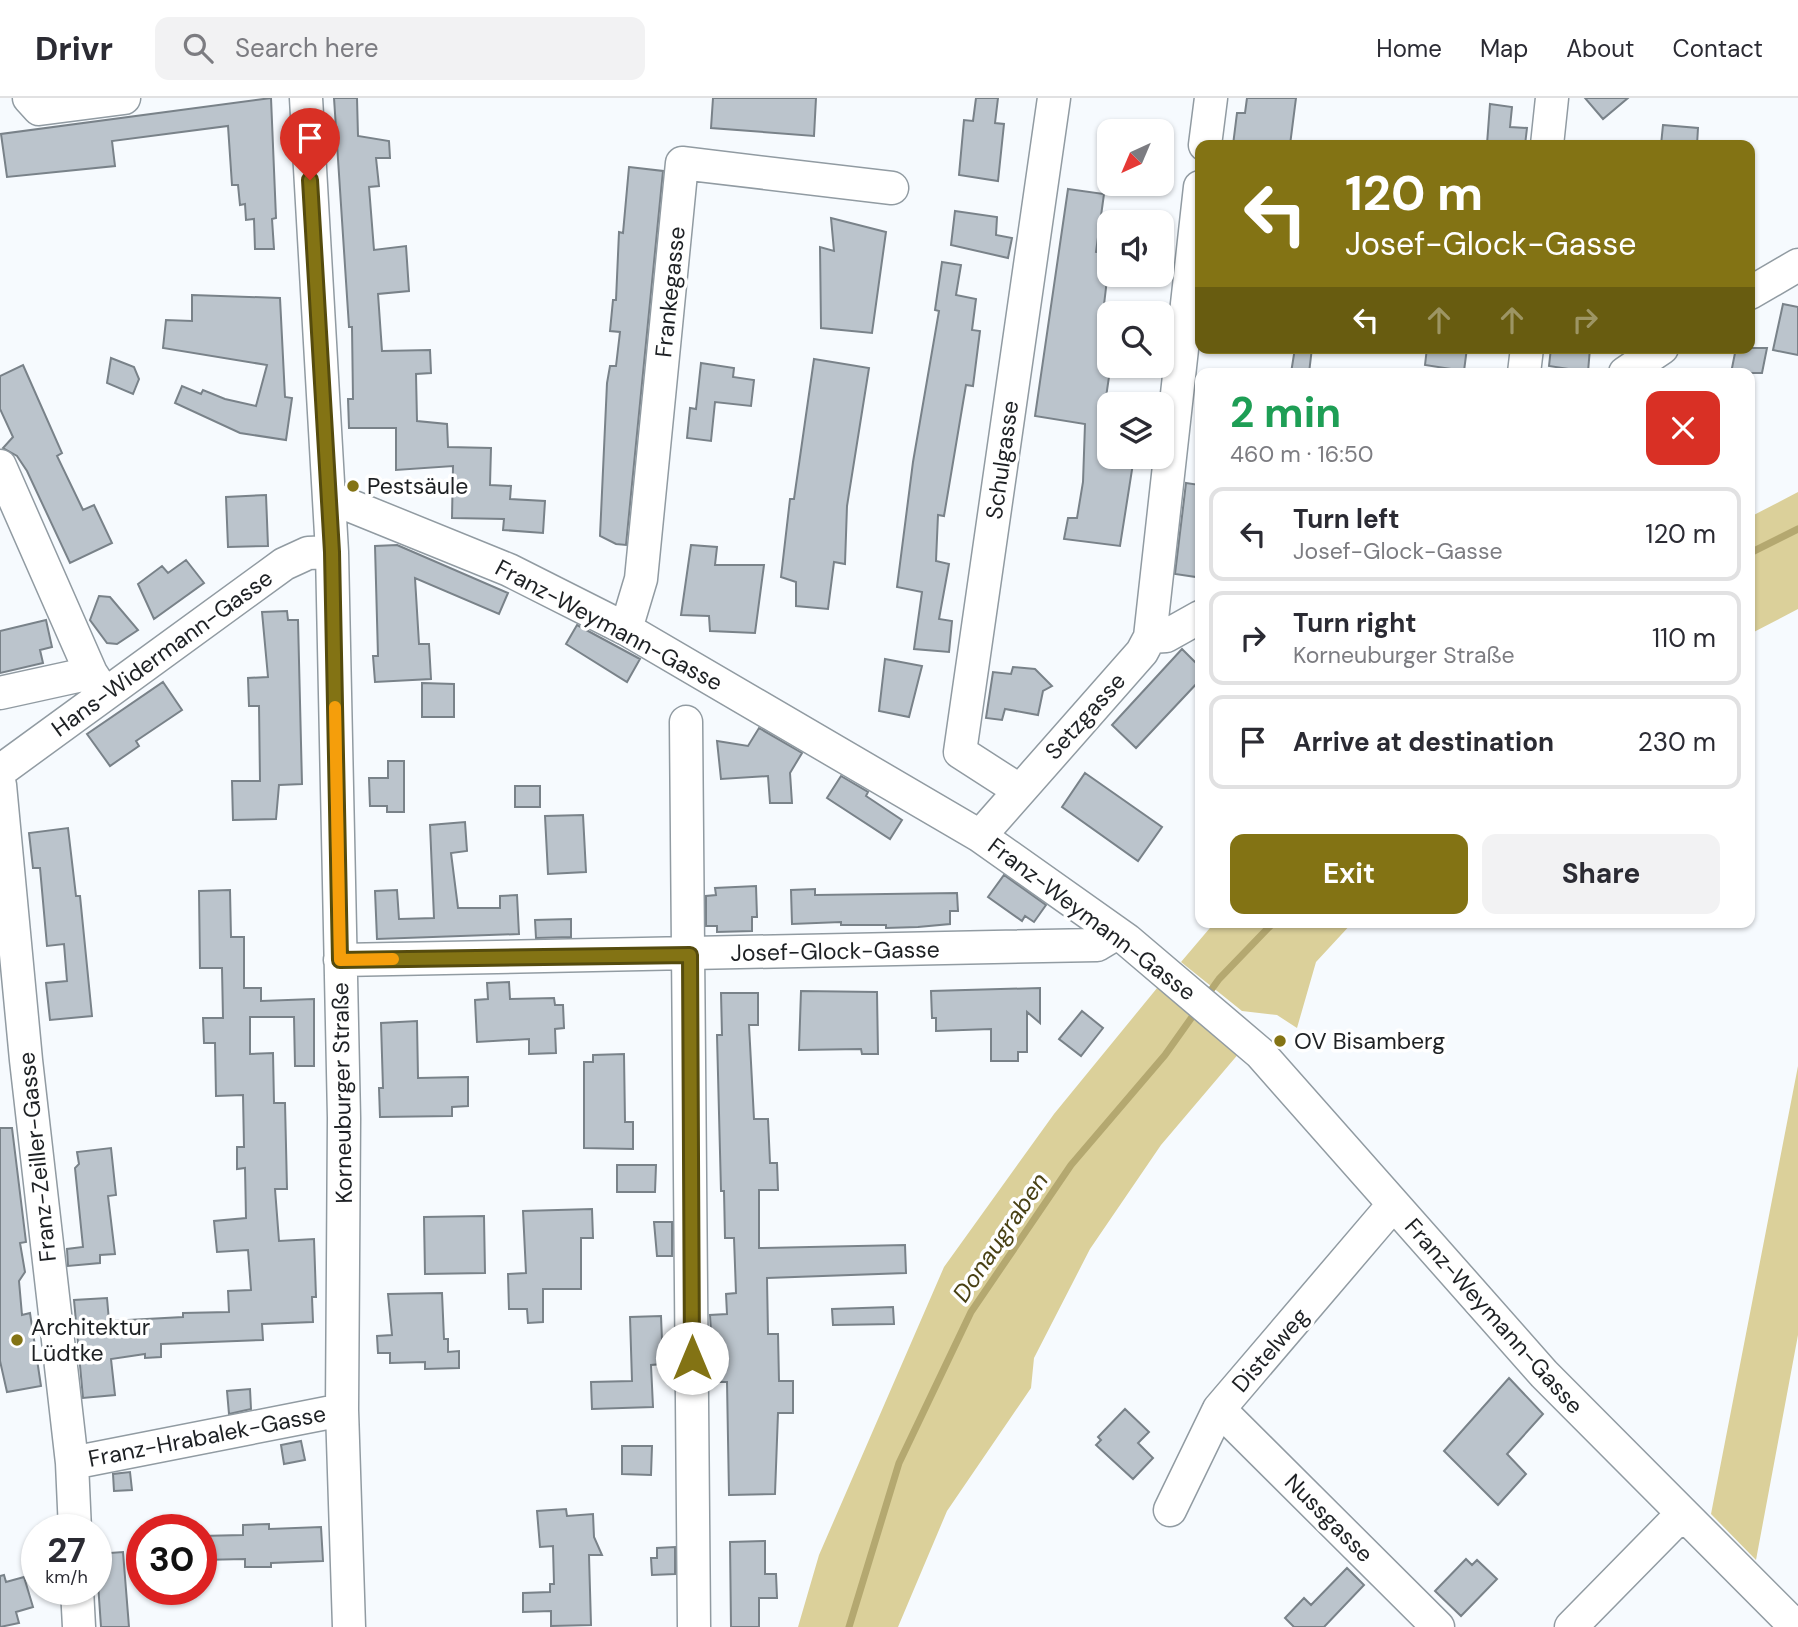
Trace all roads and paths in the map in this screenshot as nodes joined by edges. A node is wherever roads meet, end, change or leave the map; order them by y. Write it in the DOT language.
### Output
graph roads {
  1 [pos="29,98"];
  2 [pos="124,98"];
  3 [pos="306,98"];
  4 [pos="1054,98"];
  5 [pos="1210,98"];
  6 [pos="1552,98"];
  7 [pos="1206,140"];
  8 [pos="1548,140"];
  9 [pos="892,188"];
  10 [pos="1195,232"];
  11 [pos="1798,265"];
  12 [pos="1755,290"];
  13 [pos="1653,354"];
  14 [pos="1632,368"];
  15 [pos="0,466"];
  16 [pos="329,497"];
  17 [pos="332,552"];
  18 [pos="1195,620"];
  19 [pos="626,629"];
  20 [pos="1150,637"];
  21 [pos="97,683"];
  22 [pos="0,693"];
  23 [pos="686,722"];
  24 [pos="0,771"];
  25 [pos="0,785"];
  26 [pos="1019,790"];
  27 [pos="980,836"];
  28 [pos="1117,933"];
  29 [pos="690,955"];
  30 [pos="340,960"];
  31 [pos="1393,1205"];
  32 [pos="1219,1409"];
  33 [pos="342,1410"];
  34 [pos="72,1462"];
  35 [pos="1170,1510"];
  36 [pos="74,1514"];
  37 [pos="1681,1515"];
  38 [pos="78,1605"];
  39 [pos="79,1627"];
  40 [pos="349,1627"];
  41 [pos="694,1627"];
  42 [pos="1438,1627"];
  43 [pos="1571,1627"];
  44 [pos="1796,1627"];
  1 -- 2 [label="street"];
  3 -- 16 [label="street, Korneuburger Straße"];
  4 -- 26 [label="street, Schulgasse"];
  5 -- 7 [label="street"];
  6 -- 8 [label="street"];
  9 -- 19 [label="street, Frankegasse"];
  10 -- 20 [label="street"];
  11 -- 12 [label="street"];
  13 -- 14 [label="street"];
  15 -- 21 [label="street"];
  16 -- 17 [label="street, Korneuburger Straße"];
  16 -- 19 [label="street, Franz-Weymann-Gasse"];
  17 -- 21 [label="street, Hans-Widermann-Gasse"];
  17 -- 30 [label="street, Korneuburger Straße"];
  18 -- 20 [label="street"];
  19 -- 27 [label="street, Franz-Weymann-Gasse"];
  20 -- 26 [label="street, Setzgasse"];
  21 -- 22 [label="street"];
  21 -- 24 [label="street, Hans-Widermann-Gasse"];
  23 -- 29 [label="street"];
  25 -- 34 [label="street, Franz-Zeiller-Gasse"];
  26 -- 27 [label="street, Setzgasse"];
  27 -- 28 [label="street, Franz-Weymann-Gasse"];
  28 -- 29 [label="street, Josef-Glock-Gasse"];
  28 -- 31 [label="street, Franz-Weymann-Gasse"];
  29 -- 30 [label="street, Josef-Glock-Gasse"];
  29 -- 41 [label="street"];
  30 -- 33 [label="street, Korneuburger Straße"];
  31 -- 32 [label="street, Distelweg"];
  31 -- 37 [label="street, Franz-Weymann-Gasse"];
  32 -- 35 [label="street, Distelweg"];
  32 -- 42 [label="street, Nussgasse"];
  33 -- 34 [label="street, Franz-Hrabalek-Gasse"];
  33 -- 40 [label="street, Korneuburger Straße"];
  34 -- 36 [label="street, Franz-Zeiller-Gasse"];
  37 -- 43 [label="street"];
  37 -- 44 [label="street, Franz-Weymann-Gasse"];
  38 -- 39 [label="street"];
}
